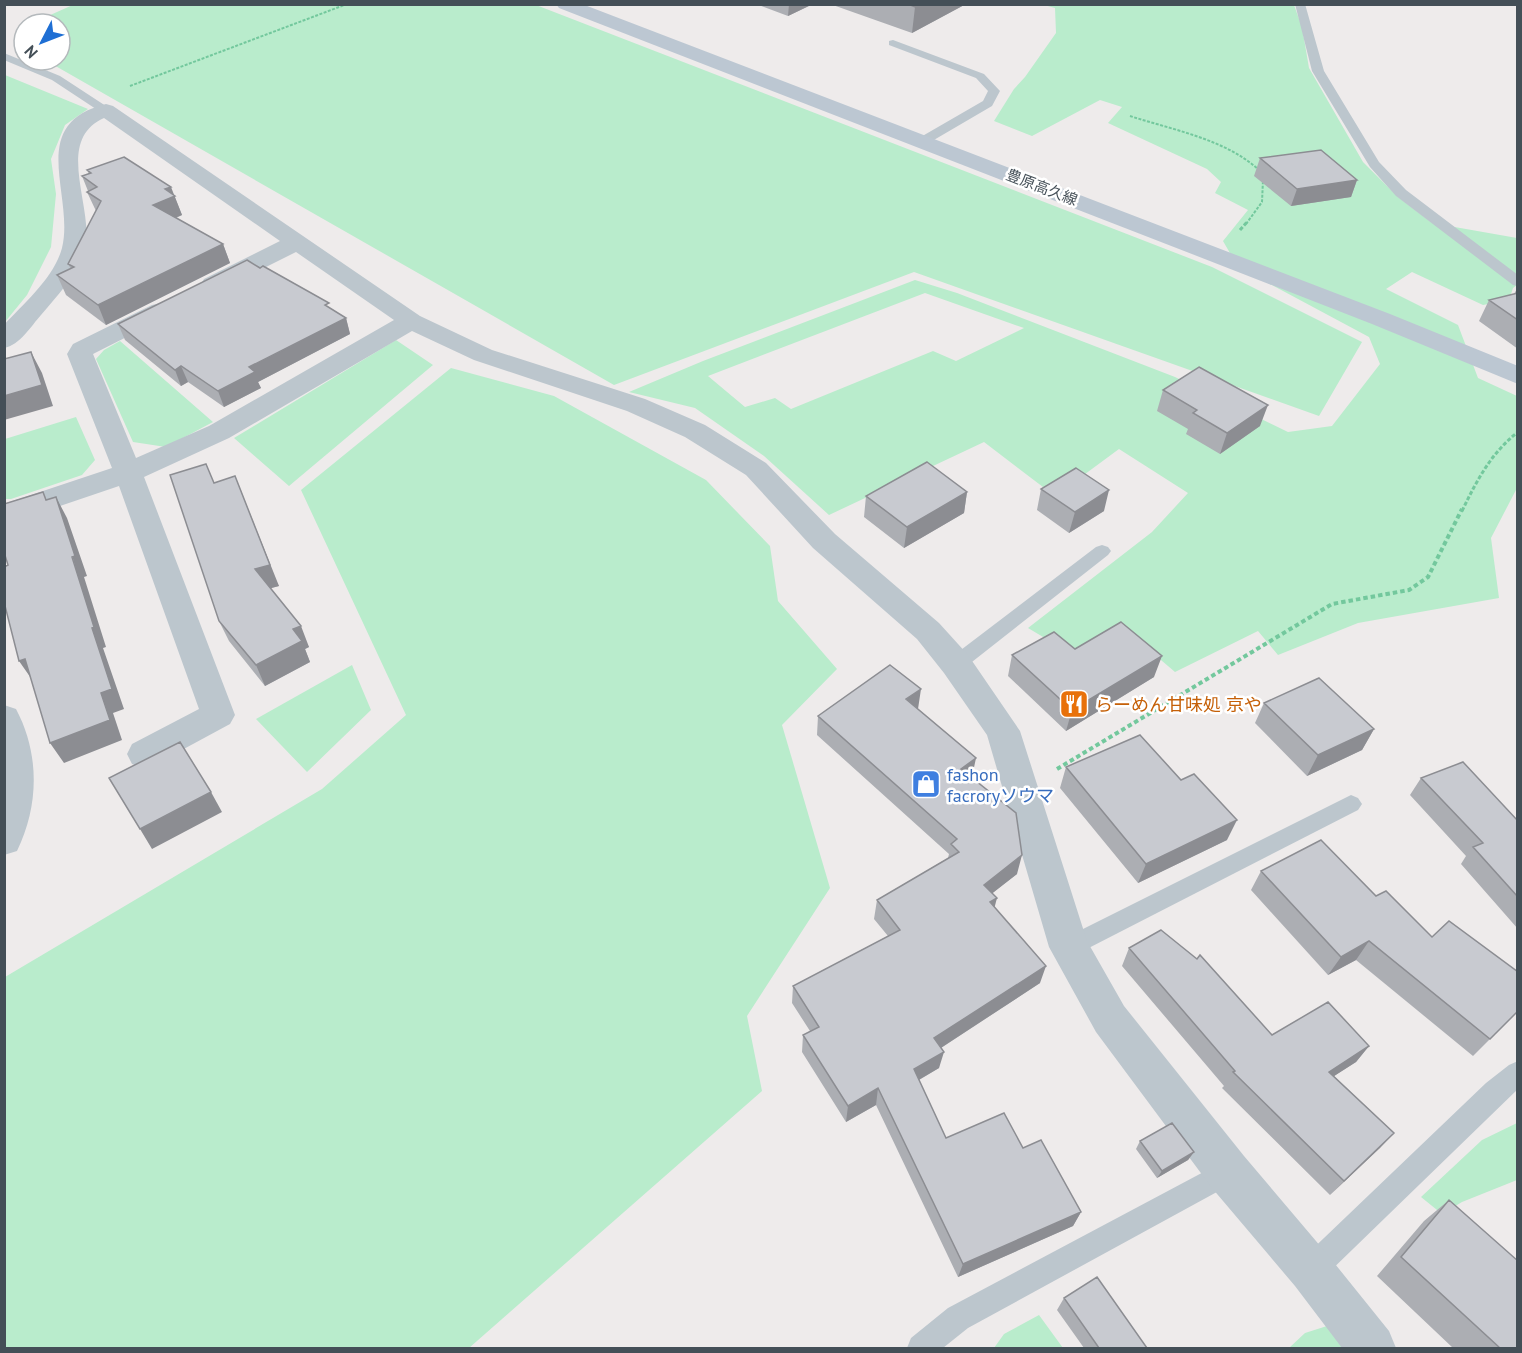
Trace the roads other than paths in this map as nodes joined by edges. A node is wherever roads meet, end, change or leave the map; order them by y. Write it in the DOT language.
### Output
graph roads {
  1 [pos="565,4"];
  2 [pos="1300,4"];
  3 [pos="893,44"];
  4 [pos="4,56"];
  5 [pos="99,105"];
  6 [pos="923,141"];
  7 [pos="297,242"];
  8 [pos="1518,282"];
  9 [pos="411,321"];
  10 [pos="4,340"];
  11 [pos="1518,376"];
  12 [pos="128,473"];
  13 [pos="4,515"];
  14 [pos="1102,551"];
  15 [pos="956,664"];
  16 [pos="4,718"];
  17 [pos="144,754"];
  18 [pos="1351,804"];
  19 [pos="4,840"];
  20 [pos="1069,947"];
  21 [pos="1518,1073"];
  22 [pos="1227,1172"];
  23 [pos="1311,1270"];
  24 [pos="921,1348"];
  25 [pos="1372,1348"];
  1 -- 6 [label="main road, 豊原高久線"];
  2 -- 8 [label="lane"];
  3 -- 6 [label="lane"];
  4 -- 5 [label="lane"];
  5 -- 7 [label="street"];
  5 -- 10 [label="street"];
  6 -- 11 [label="main road, 豊原高久線"];
  7 -- 9 [label="street"];
  7 -- 12 [label="street"];
  9 -- 12 [label="street"];
  9 -- 15 [label="street"];
  12 -- 13 [label="street"];
  12 -- 17 [label="street"];
  14 -- 15 [label="lane"];
  15 -- 20 [label="street"];
  16 -- 19 [label="street"];
  18 -- 20 [label="lane"];
  20 -- 22 [label="street"];
  21 -- 23 [label="lane"];
  22 -- 23 [label="street"];
  22 -- 24 [label="lane"];
  23 -- 25 [label="street"];
}
